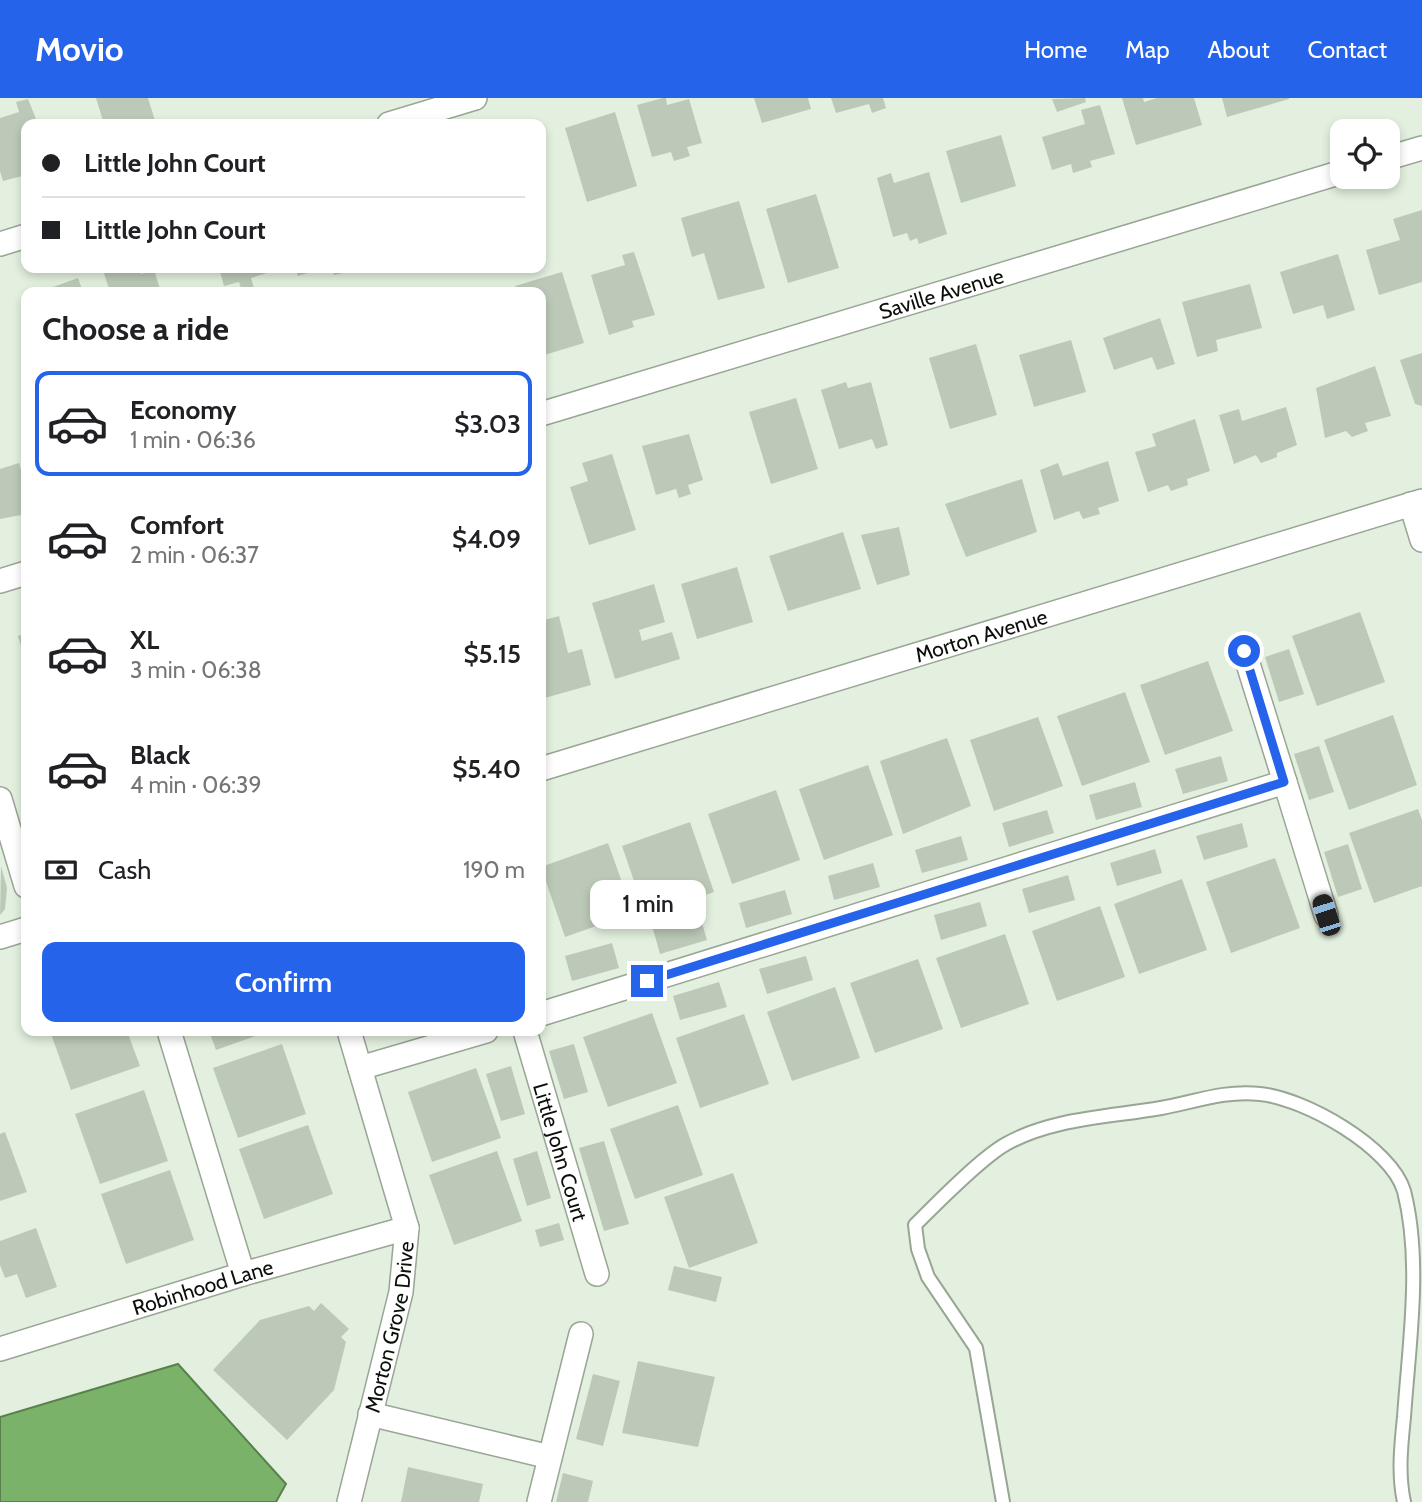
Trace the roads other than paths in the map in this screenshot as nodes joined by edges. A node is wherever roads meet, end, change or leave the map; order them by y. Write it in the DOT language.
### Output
graph roads {
  1 [pos="475,98"];
  2 [pos="406,119"];
  3 [pos="1422,148"];
  4 [pos="1400,154"];
  5 [pos="1330,176"];
  6 [pos="21,238"];
  7 [pos="0,244"];
  8 [pos="546,412"];
  9 [pos="1416,503"];
  10 [pos="1422,540"];
  11 [pos="21,575"];
  12 [pos="0,581"];
  13 [pos="1244,651"];
  14 [pos="546,767"];
  15 [pos="1284,782"];
  16 [pos="0,799"];
  17 [pos="21,869"];
  18 [pos="1326,915"];
  19 [pos="21,931"];
  20 [pos="0,937"];
  21 [pos="546,1012"];
  22 [pos="171,1036"];
  23 [pos="350,1036"];
  24 [pos="469,1036"];
  25 [pos="526,1036"];
  26 [pos="360,1068"];
  27 [pos="407,1228"];
  28 [pos="243,1274"];
  29 [pos="597,1275"];
  30 [pos="581,1334"];
  31 [pos="0,1349"];
  32 [pos="370,1414"];
  33 [pos="550,1457"];
  34 [pos="349,1502"];
  35 [pos="539,1502"];
  36 [pos="1003,1502"];
  37 [pos="1404,1502"];
  1 -- 2 [label="street"];
  3 -- 4 [label="street"];
  5 -- 8 [label="street, Saville Avenue"];
  6 -- 7 [label="street"];
  9 -- 10 [label="street"];
  9 -- 14 [label="street, Morton Avenue"];
  11 -- 12 [label="street"];
  13 -- 15 [label="street"];
  15 -- 18 [label="street"];
  15 -- 21 [label="street"];
  16 -- 17 [label="street"];
  19 -- 20 [label="street"];
  22 -- 28 [label="street"];
  23 -- 26 [label="street, Morton Grove Drive"];
  24 -- 26 [label="street"];
  25 -- 29 [label="street, Little John Court"];
  26 -- 27 [label="street, Morton Grove Drive"];
  27 -- 28 [label="street, Robinhood Lane"];
  27 -- 32 [label="street, Morton Grove Drive"];
  28 -- 31 [label="street, Robinhood Lane"];
  30 -- 33 [label="street"];
  32 -- 33 [label="street"];
  32 -- 34 [label="street, Morton Grove Drive"];
  33 -- 35 [label="street"];
  36 -- 37 [label="lane"];
}
